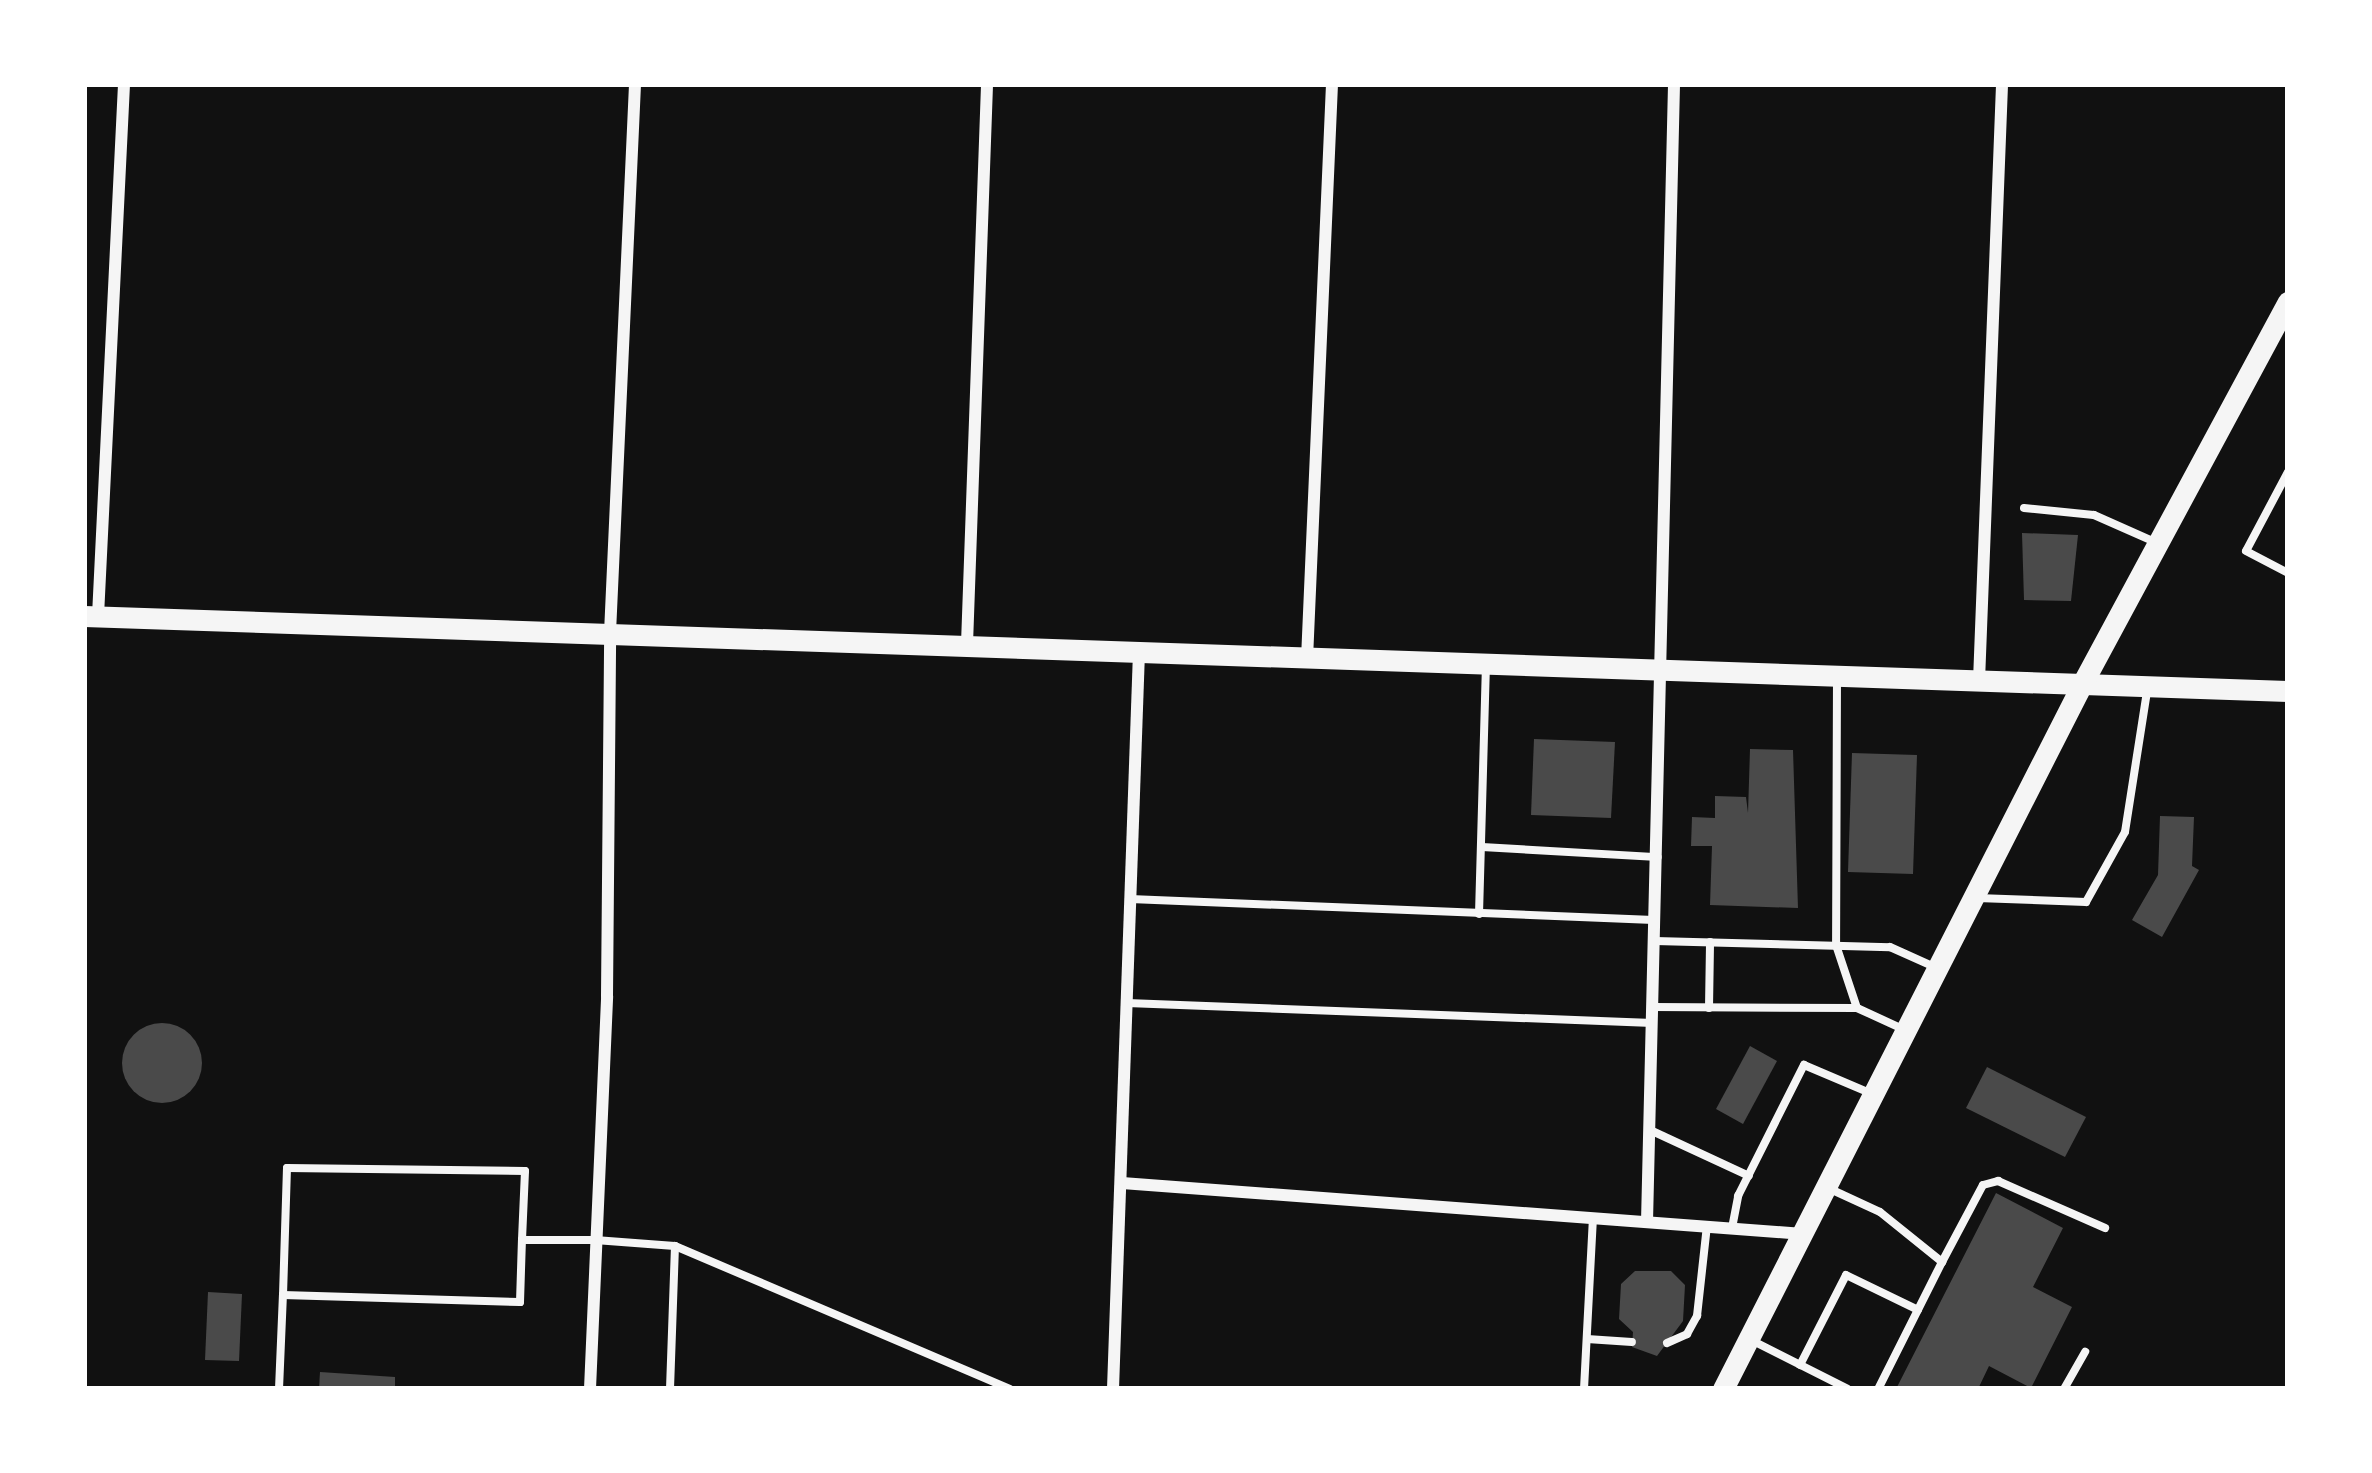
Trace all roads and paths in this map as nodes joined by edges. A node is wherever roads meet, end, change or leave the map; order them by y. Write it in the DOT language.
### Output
graph roads {
  1 [pos="124,84"];
  2 [pos="635,84"];
  3 [pos="988,84"];
  4 [pos="1332,84"];
  5 [pos="1674,84"];
  6 [pos="2002,84"];
  7 [pos="2286,311"];
  8 [pos="2288,472"];
  9 [pos="2024,508"];
  10 [pos="2159,544"];
  11 [pos="2288,573"];
  12 [pos="91,616"];
  13 [pos="610,633"];
  14 [pos="967,644"];
  15 [pos="1139,652"];
  16 [pos="1307,659"];
  17 [pos="1486,666"];
  18 [pos="1656,670"];
  19 [pos="1837,676"];
  20 [pos="1979,681"];
  21 [pos="2082,684"];
  22 [pos="2148,686"];
  23 [pos="2288,691"];
  24 [pos="1482,847"];
  25 [pos="1658,857"];
  26 [pos="1975,898"];
  27 [pos="1130,899"];
  28 [pos="1479,914"];
  29 [pos="1655,920"];
  30 [pos="1655,940"];
  31 [pos="1710,942"];
  32 [pos="1837,946"];
  33 [pos="1940,969"];
  34 [pos="1127,1003"];
  35 [pos="1653,1007"];
  36 [pos="1709,1008"];
  37 [pos="1857,1008"];
  38 [pos="1653,1023"];
  39 [pos="1907,1031"];
  40 [pos="1875,1095"];
  41 [pos="1650,1130"];
  42 [pos="1749,1175"];
  43 [pos="1122,1184"];
  44 [pos="1828,1188"];
  45 [pos="1593,1218"];
  46 [pos="1648,1222"];
  47 [pos="1707,1226"];
  48 [pos="1732,1228"];
  49 [pos="2105,1228"];
  50 [pos="1804,1234"];
  51 [pos="522,1240"];
  52 [pos="595,1240"];
  53 [pos="675,1246"];
  54 [pos="1942,1262"];
  55 [pos="283,1295"];
  56 [pos="1918,1310"];
  57 [pos="1587,1339"];
  58 [pos="1749,1339"];
  59 [pos="1632,1342"];
  60 [pos="1667,1343"];
  61 [pos="2085,1352"];
  62 [pos="1800,1365"];
  63 [pos="279,1389"];
  64 [pos="590,1389"];
  65 [pos="670,1389"];
  66 [pos="1010,1389"];
  67 [pos="1113,1389"];
  68 [pos="1584,1389"];
  69 [pos="1723,1389"];
  70 [pos="1848,1389"];
  71 [pos="1878,1389"];
  72 [pos="2064,1389"];
  1 -- 12 [label="street"];
  2 -- 13 [label="street"];
  3 -- 14 [label="street"];
  4 -- 16 [label="street"];
  5 -- 18 [label="street"];
  6 -- 20 [label="street"];
  7 -- 10 [label="main road"];
  8 -- 11 [label="lane"];
  9 -- 10 [label="lane"];
  10 -- 21 [label="main road"];
  12 -- 13 [label="main road"];
  13 -- 14 [label="main road"];
  13 -- 52 [label="street"];
  14 -- 15 [label="main road"];
  15 -- 16 [label="main road"];
  15 -- 27 [label="street"];
  16 -- 17 [label="main road"];
  17 -- 18 [label="main road"];
  17 -- 24 [label="lane"];
  18 -- 19 [label="main road"];
  18 -- 25 [label="street"];
  19 -- 20 [label="main road"];
  19 -- 32 [label="lane"];
  20 -- 21 [label="main road"];
  21 -- 22 [label="main road"];
  21 -- 26 [label="main road"];
  22 -- 23 [label="main road"];
  22 -- 26 [label="lane"];
  24 -- 25 [label="lane"];
  24 -- 28 [label="lane"];
  25 -- 29 [label="street"];
  26 -- 33 [label="main road"];
  27 -- 28 [label="lane"];
  27 -- 34 [label="street"];
  28 -- 29 [label="lane"];
  29 -- 30 [label="street"];
  30 -- 31 [label="lane"];
  30 -- 35 [label="street"];
  31 -- 32 [label="lane"];
  31 -- 36 [label="lane"];
  32 -- 33 [label="lane"];
  32 -- 37 [label="lane"];
  33 -- 39 [label="main road"];
  34 -- 38 [label="lane"];
  34 -- 43 [label="street"];
  35 -- 36 [label="lane"];
  35 -- 38 [label="street"];
  36 -- 37 [label="lane"];
  37 -- 39 [label="lane"];
  38 -- 41 [label="street"];
  39 -- 40 [label="main road"];
  40 -- 42 [label="lane"];
  40 -- 44 [label="main road"];
  41 -- 42 [label="lane"];
  41 -- 46 [label="street"];
  42 -- 48 [label="lane"];
  43 -- 45 [label="street"];
  43 -- 67 [label="street"];
  44 -- 50 [label="main road"];
  44 -- 54 [label="lane"];
  45 -- 46 [label="street"];
  45 -- 57 [label="lane"];
  46 -- 47 [label="street"];
  47 -- 48 [label="street"];
  47 -- 60 [label="lane"];
  48 -- 50 [label="street"];
  49 -- 54 [label="lane"];
  50 -- 58 [label="main road"];
  51 -- 52 [label="lane"];
  51 -- 55 [label="lane"];
  51 -- 55 [label="lane"];
  52 -- 53 [label="lane"];
  52 -- 64 [label="street"];
  53 -- 65 [label="lane"];
  53 -- 66 [label="lane"];
  54 -- 56 [label="lane"];
  55 -- 63 [label="lane"];
  56 -- 62 [label="lane"];
  56 -- 71 [label="lane"];
  57 -- 59 [label="lane"];
  57 -- 68 [label="lane"];
  58 -- 62 [label="lane"];
  58 -- 69 [label="main road"];
  61 -- 72 [label="lane"];
  62 -- 70 [label="lane"];
}
